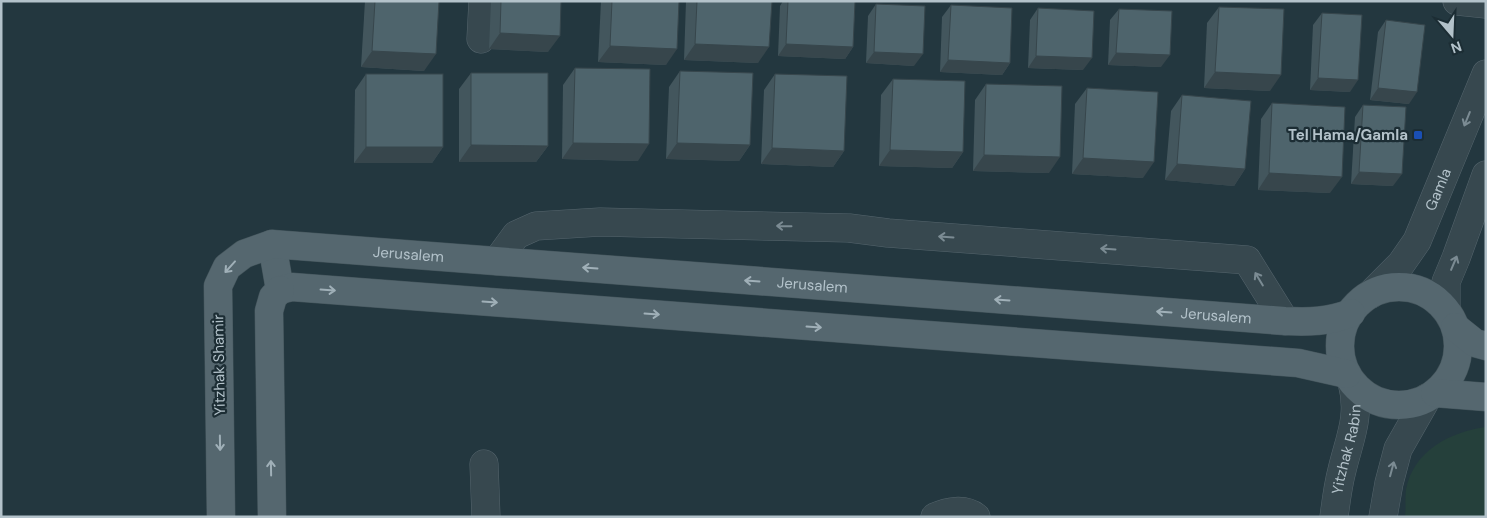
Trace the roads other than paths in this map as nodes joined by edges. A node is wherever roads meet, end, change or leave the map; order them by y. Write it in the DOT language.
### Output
graph roads {
  1 [pos="483,1"];
  2 [pos="1457,1"];
  3 [pos="1486,4"];
  4 [pos="481,39"];
  5 [pos="1486,74"];
  6 [pos="1486,175"];
  7 [pos="272,244"];
  8 [pos="497,261"];
  9 [pos="280,290"];
  10 [pos="1371,294"];
  11 [pos="1350,313"];
  12 [pos="1451,319"];
  13 [pos="1285,321"];
  14 [pos="1486,346"];
  15 [pos="1350,378"];
  16 [pos="1431,395"];
  17 [pos="1486,396"];
  18 [pos="484,464"];
  19 [pos="221,517"];
  20 [pos="272,517"];
  21 [pos="486,517"];
  22 [pos="935,517"];
  23 [pos="976,517"];
  24 [pos="1334,517"];
  25 [pos="1383,517"];
  1 -- 4 [label="street"];
  2 -- 3 [label="street"];
  5 -- 10 [label="street, Gamla, one-way"];
  12 -- 6 [label="street, one-way"];
  7 -- 8 [label="main road, Jerusalem"];
  7 -- 9 [label="main road"];
  7 -- 19 [label="main road, Yitzhak Shamir, one-way"];
  13 -- 8 [label="main road, Jerusalem, one-way"];
  13 -- 8 [label="street, one-way"];
  9 -- 15 [label="main road, one-way"];
  20 -- 9 [label="main road, one-way"];
  10 -- 11 [label="main road"];
  10 -- 12 [label="main road"];
  11 -- 13 [label="main road, Jerusalem"];
  11 -- 15 [label="main road"];
  12 -- 14 [label="main road"];
  12 -- 16 [label="main road"];
  15 -- 16 [label="main road"];
  15 -- 24 [label="street, Yitzhak Rabin"];
  16 -- 17 [label="main road"];
  25 -- 16 [label="street, one-way"];
  18 -- 21 [label="street"];
  22 -- 23 [label="street"];
}
